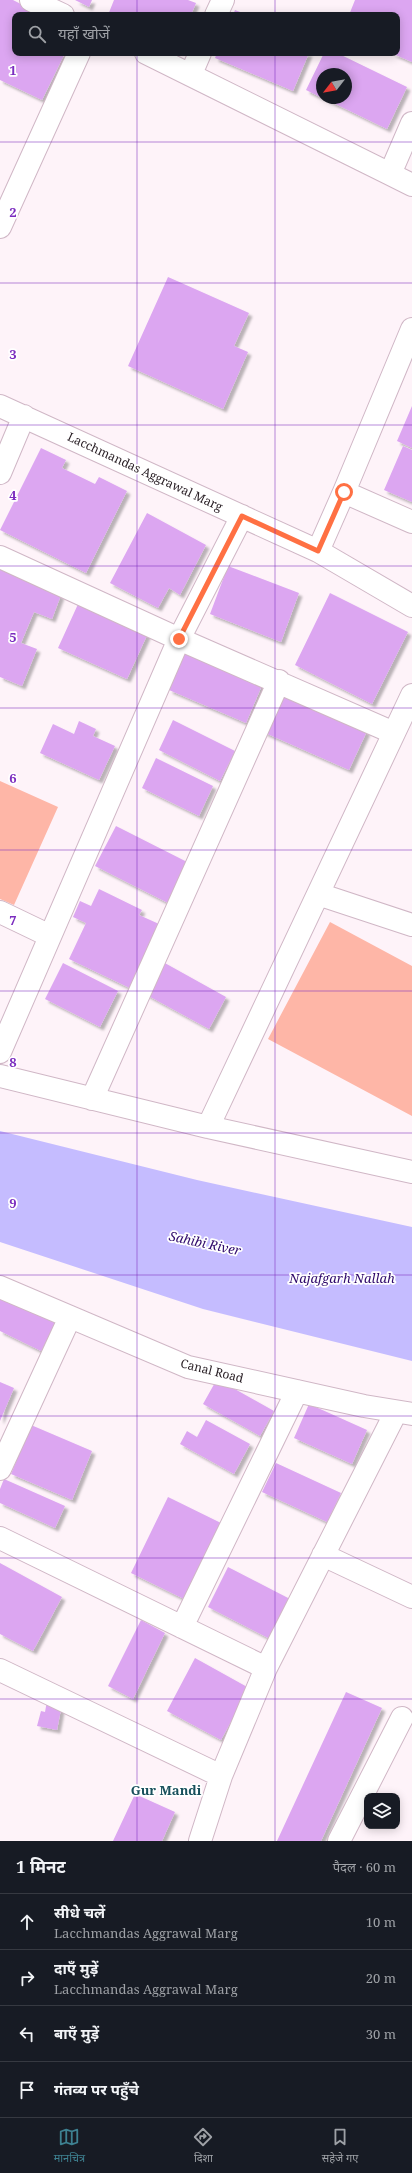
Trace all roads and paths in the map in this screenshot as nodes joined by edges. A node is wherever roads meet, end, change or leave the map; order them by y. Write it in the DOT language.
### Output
graph roads {
  1 [pos="31,0"];
  2 [pos="223,0"];
  3 [pos="57,12"];
  4 [pos="217,12"];
  5 [pos="78,56"];
  6 [pos="152,56"];
  7 [pos="199,56"];
  8 [pos="191,74"];
  9 [pos="412,123"];
  10 [pos="390,174"];
  11 [pos="412,184"];
  12 [pos="0,226"];
  13 [pos="412,329"];
  14 [pos="0,406"];
  15 [pos="24,416"];
  16 [pos="0,473"];
  17 [pos="344,492"];
  18 [pos="242,516"];
  19 [pos="412,522"];
  20 [pos="318,551"];
  21 [pos="0,557"];
  22 [pos="412,606"];
  23 [pos="179,639"];
  24 [pos="279,681"];
  25 [pos="412,695"];
  26 [pos="394,733"];
  27 [pos="318,894"];
  28 [pos="0,912"];
  29 [pos="412,925"];
  30 [pos="50,936"];
  31 [pos="0,1052"];
  32 [pos="0,1076"];
  33 [pos="92,1099"];
  34 [pos="208,1127"];
  35 [pos="412,1172"];
  36 [pos="0,1287"];
  37 [pos="70,1317"];
  38 [pos="297,1391"];
  39 [pos="404,1413"];
  40 [pos="0,1468"];
  41 [pos="0,1538"];
  42 [pos="323,1555"];
  43 [pos="412,1597"];
  44 [pos="182,1627"];
  45 [pos="266,1668"];
  46 [pos="0,1670"];
  47 [pos="402,1718"];
  48 [pos="221,1776"];
  49 [pos="200,1841"];
  50 [pos="339,1841"];
  1 -- 3 [label="street"];
  2 -- 4 [label="street"];
  5 -- 12 [label="street"];
  6 -- 8 [label="street"];
  7 -- 8 [label="street"];
  8 -- 10 [label="street"];
  9 -- 10 [label="street"];
  10 -- 11 [label="street"];
  13 -- 17 [label="street"];
  14 -- 15 [label="street, Lacchmandas Aggrawal Marg"];
  15 -- 16 [label="street"];
  15 -- 18 [label="street, Lacchmandas Aggrawal Marg"];
  17 -- 19 [label="street"];
  17 -- 20 [label="street"];
  18 -- 20 [label="street, Lacchmandas Aggrawal Marg"];
  18 -- 23 [label="street"];
  20 -- 22 [label="street, Lacchmandas Aggrawal Marg"];
  21 -- 23 [label="street"];
  23 -- 24 [label="street"];
  23 -- 30 [label="street"];
  24 -- 26 [label="street"];
  24 -- 33 [label="street"];
  25 -- 26 [label="street"];
  26 -- 27 [label="street"];
  27 -- 29 [label="street"];
  27 -- 34 [label="street"];
  28 -- 30 [label="street"];
  30 -- 31 [label="street"];
  32 -- 33 [label="street"];
  33 -- 34 [label="street"];
  34 -- 35 [label="street"];
  36 -- 37 [label="street, Canal Road"];
  37 -- 38 [label="street, Canal Road"];
  37 -- 40 [label="street"];
  38 -- 39 [label="street, Canal Road"];
  38 -- 44 [label="street"];
  39 -- 42 [label="street"];
  41 -- 44 [label="street"];
  42 -- 43 [label="street"];
  42 -- 45 [label="street"];
  44 -- 45 [label="street"];
  45 -- 48 [label="street"];
  46 -- 48 [label="street"];
  47 -- 50 [label="street"];
  48 -- 49 [label="street"];
}
